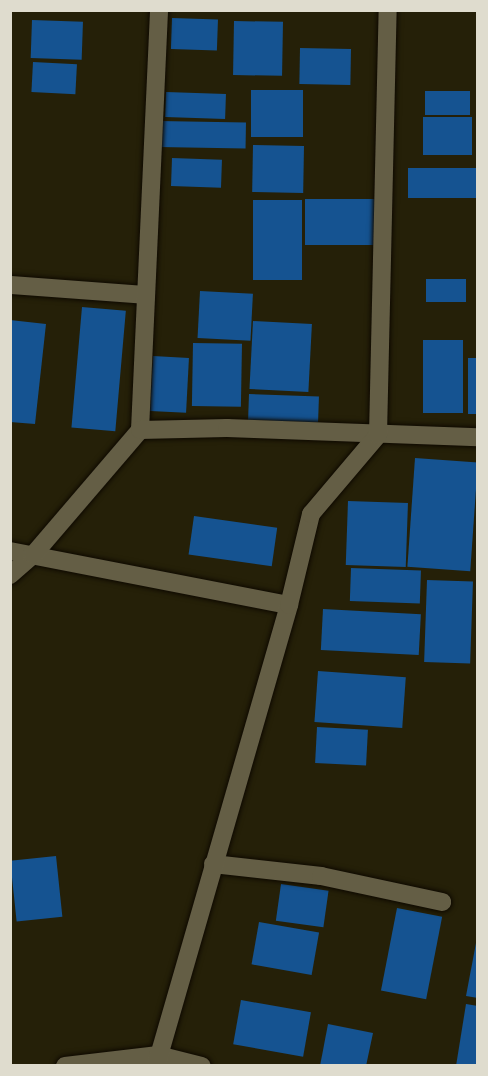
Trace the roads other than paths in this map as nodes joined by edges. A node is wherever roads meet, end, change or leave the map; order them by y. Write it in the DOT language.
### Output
graph roads {
  1 [pos="159,10"];
  2 [pos="388,10"];
  3 [pos="10,285"];
  4 [pos="146,295"];
  5 [pos="140,430"];
  6 [pos="378,435"];
  7 [pos="477,437"];
  8 [pos="10,551"];
  9 [pos="33,555"];
  10 [pos="10,575"];
  11 [pos="289,605"];
  12 [pos="213,864"];
  13 [pos="442,902"];
  14 [pos="157,1060"];
  15 [pos="65,1065"];
  16 [pos="202,1065"];
  1 -- 4 [label="street"];
  2 -- 6 [label="street"];
  3 -- 4 [label="street"];
  4 -- 5 [label="street"];
  5 -- 6 [label="street"];
  5 -- 9 [label="street"];
  6 -- 7 [label="street"];
  6 -- 11 [label="street"];
  8 -- 9 [label="street"];
  9 -- 10 [label="street"];
  9 -- 11 [label="street"];
  11 -- 12 [label="street"];
  12 -- 13 [label="street"];
  12 -- 14 [label="street"];
  14 -- 15 [label="street"];
  14 -- 16 [label="street"];
}
